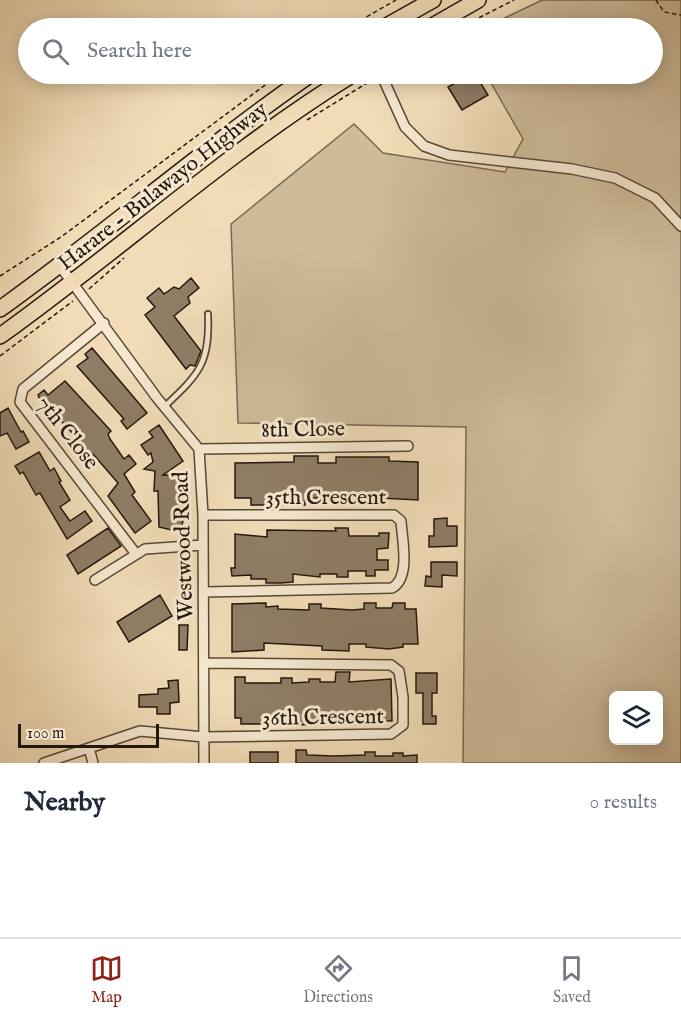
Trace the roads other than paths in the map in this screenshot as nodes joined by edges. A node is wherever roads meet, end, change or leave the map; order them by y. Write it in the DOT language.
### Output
graph roads {
  1 [pos="433,0"];
  2 [pos="478,0"];
  3 [pos="401,18"];
  4 [pos="446,18"];
  5 [pos="297,84"];
  6 [pos="338,84"];
  7 [pos="386,84"];
  8 [pos="681,226"];
  9 [pos="60,266"];
  10 [pos="78,289"];
  11 [pos="0,309"];
  12 [pos="208,314"];
  13 [pos="104,323"];
  14 [pos="0,336"];
  15 [pos="164,407"];
  16 [pos="408,446"];
  17 [pos="199,449"];
  18 [pos="203,515"];
  19 [pos="203,545"];
  20 [pos="136,554"];
  21 [pos="95,580"];
  22 [pos="203,592"];
  23 [pos="204,663"];
  24 [pos="204,737"];
  25 [pos="88,748"];
  26 [pos="44,763"];
  27 [pos="93,763"];
  28 [pos="204,763"];
  1 -- 3 [label="highway"];
  2 -- 4 [label="highway"];
  5 -- 9 [label="highway, Harare - Bulawayo Highway"];
  6 -- 10 [label="highway, Harare - Bulawayo Highway"];
  7 -- 8 [label="street"];
  9 -- 10 [label="street, Westwood Road"];
  9 -- 11 [label="highway, Harare - Bulawayo Highway"];
  10 -- 13 [label="street, Westwood Road"];
  10 -- 14 [label="highway, Harare - Bulawayo Highway"];
  12 -- 15 [label="lane"];
  13 -- 15 [label="street, Westwood Road"];
  13 -- 20 [label="street, 7th Close"];
  15 -- 17 [label="street, Westwood Road"];
  16 -- 17 [label="street, 8th Close"];
  17 -- 18 [label="street, Westwood Road"];
  18 -- 19 [label="street, Westwood Road"];
  18 -- 22 [label="street, 35th Crescent"];
  19 -- 20 [label="street"];
  19 -- 22 [label="street, Westwood Road"];
  20 -- 21 [label="street"];
  22 -- 23 [label="street, Westwood Road"];
  23 -- 24 [label="street, Westwood Road"];
  23 -- 24 [label="street, 36th Crescent"];
  24 -- 25 [label="street"];
  24 -- 28 [label="street, Westwood Road"];
  25 -- 26 [label="street"];
  25 -- 27 [label="street"];
}
